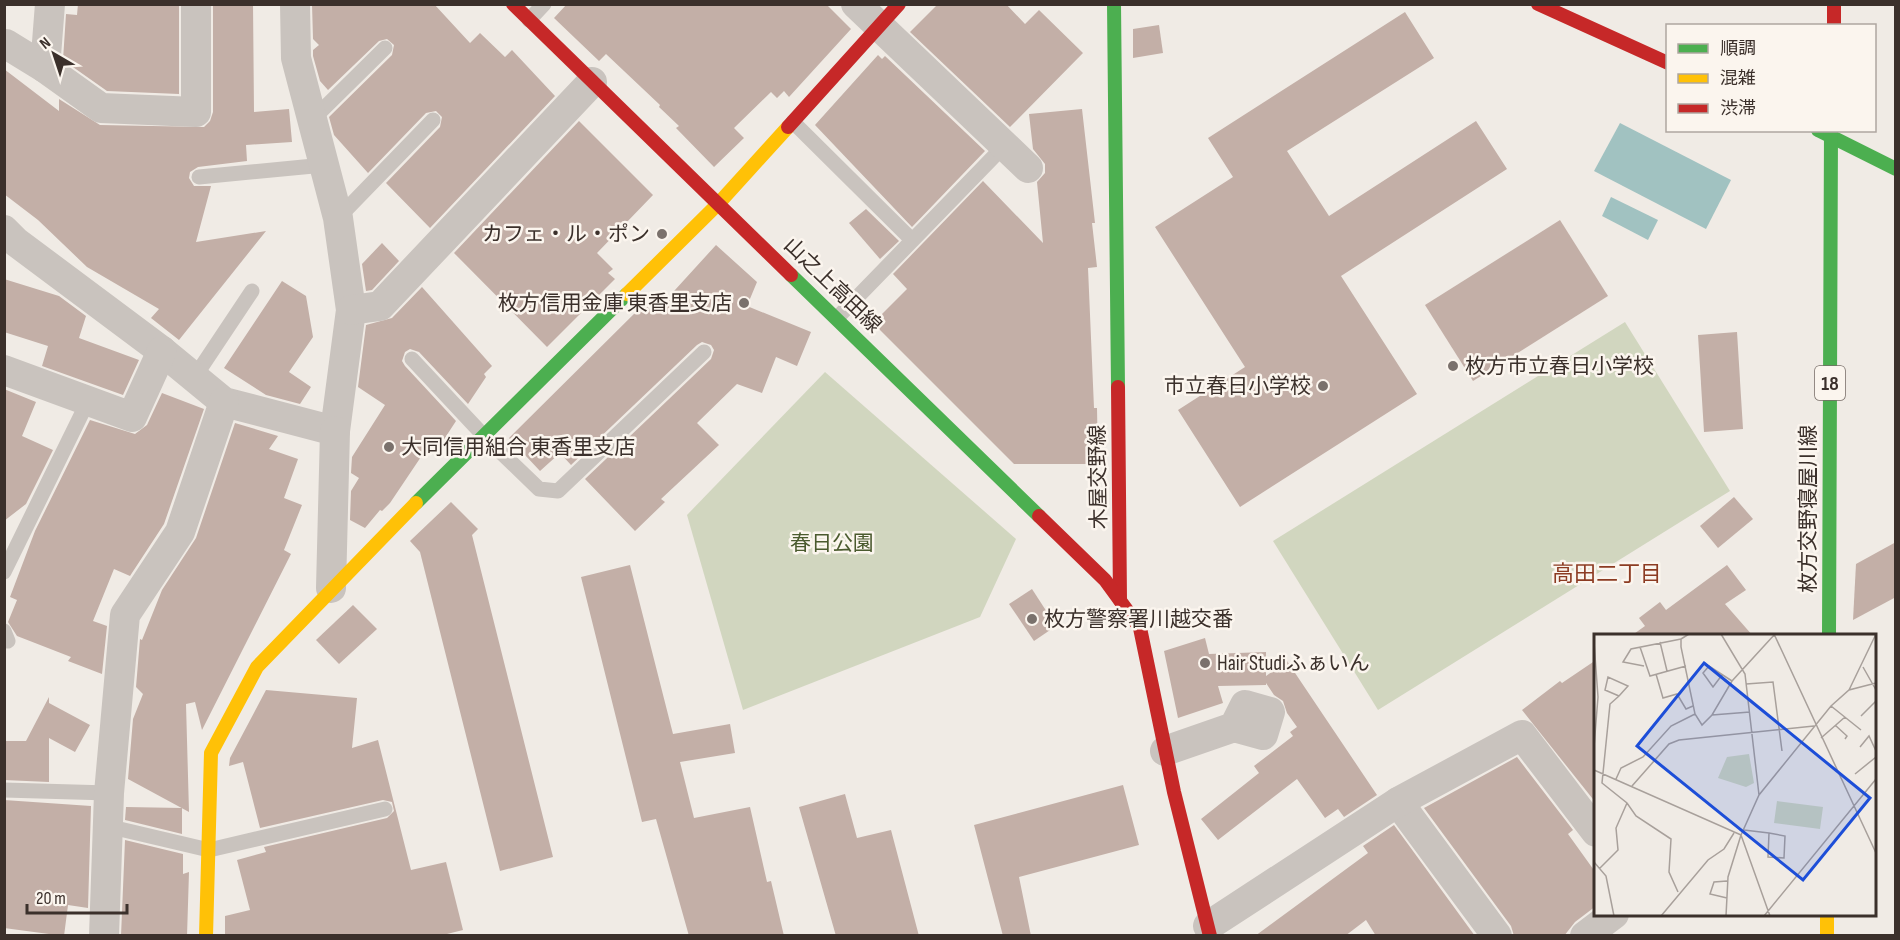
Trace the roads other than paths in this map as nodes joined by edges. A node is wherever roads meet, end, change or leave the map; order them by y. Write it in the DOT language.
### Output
graph roads {
  1 [pos="50,4"];
  2 [pos="196,4"];
  3 [pos="295,4"];
  4 [pos="513,4"];
  5 [pos="544,4"];
  6 [pos="856,4"];
  7 [pos="899,4"];
  8 [pos="1114,4"];
  9 [pos="1538,4"];
  10 [pos="1834,4"];
  11 [pos="529,20"];
  12 [pos="1834,24"];
  13 [pos="880,27"];
  14 [pos="6,44"];
  15 [pos="385,48"];
  16 [pos="1666,62"];
  17 [pos="45,69"];
  18 [pos="592,82"];
  19 [pos="312,120"];
  20 [pos="433,120"];
  21 [pos="793,122"];
  22 [pos="1831,134"];
  23 [pos="1005,145"];
  24 [pos="324,165"];
  25 [pos="1028,168"];
  26 [pos="1896,169"];
  27 [pos="199,177"];
  28 [pos="718,203"];
  29 [pos="338,218"];
  30 [pos="4,230"];
  31 [pos="912,240"];
  32 [pos="252,291"];
  33 [pos="351,310"];
  34 [pos="837,318"];
  35 [pos="162,351"];
  36 [pos="704,352"];
  37 [pos="412,359"];
  38 [pos="4,370"];
  39 [pos="194,378"];
  40 [pos="88,401"];
  41 [pos="224,402"];
  42 [pos="334,431"];
  43 [pos="484,436"];
  44 [pos="4,572"];
  45 [pos="331,588"];
  46 [pos="1120,600"];
  47 [pos="1829,634"];
  48 [pos="1234,727"];
  49 [pos="1165,752"];
  50 [pos="4,790"];
  51 [pos="109,793"];
  52 [pos="1398,802"];
  53 [pos="385,809"];
  54 [pos="107,826"];
  55 [pos="1594,829"];
  56 [pos="209,850"];
  57 [pos="1613,916"];
  58 [pos="1827,916"];
  59 [pos="1209,931"];
  60 [pos="104,936"];
  61 [pos="206,936"];
  62 [pos="1497,936"];
  63 [pos="1585,936"];
  64 [pos="1827,936"];
  1 -- 17 [label="street"];
  2 -- 17 [label="street"];
  3 -- 19 [label="street"];
  4 -- 11 [label="street, 山之上高田線"];
  5 -- 11 [label="lane"];
  6 -- 13 [label="street"];
  7 -- 13 [label="street"];
  8 -- 46 [label="street, 木屋交野線"];
  9 -- 16 [label="street"];
  10 -- 12 [label="street"];
  11 -- 18 [label="street, 山之上高田線"];
  13 -- 21 [label="street"];
  13 -- 23 [label="street"];
  14 -- 17 [label="street"];
  15 -- 19 [label="lane"];
  18 -- 28 [label="street, 山之上高田線"];
  18 -- 33 [label="street"];
  19 -- 24 [label="street"];
  20 -- 29 [label="lane"];
  21 -- 28 [label="street"];
  21 -- 31 [label="lane"];
  22 -- 26 [label="street"];
  22 -- 47 [label="street, 枚方交野寝屋川線 / 18"];
  23 -- 25 [label="street"];
  23 -- 31 [label="lane"];
  24 -- 27 [label="lane"];
  24 -- 29 [label="street"];
  28 -- 34 [label="street, 山之上高田線"];
  28 -- 43 [label="street"];
  29 -- 33 [label="street"];
  30 -- 35 [label="street"];
  31 -- 34 [label="lane"];
  32 -- 39 [label="lane"];
  33 -- 42 [label="street"];
  34 -- 46 [label="street, 山之上高田線"];
  35 -- 39 [label="street"];
  35 -- 40 [label="street"];
  36 -- 43 [label="lane"];
  37 -- 43 [label="lane"];
  38 -- 40 [label="street"];
  39 -- 41 [label="street"];
  40 -- 44 [label="lane"];
  41 -- 42 [label="street"];
  41 -- 51 [label="street"];
  42 -- 45 [label="street"];
  43 -- 45 [label="street"];
  45 -- 56 [label="street"];
  46 -- 49 [label="street"];
  48 -- 49 [label="street"];
  49 -- 59 [label="street"];
  50 -- 51 [label="lane"];
  51 -- 54 [label="street"];
  52 -- 55 [label="street"];
  52 -- 59 [label="street"];
  52 -- 62 [label="street"];
  53 -- 56 [label="lane"];
  54 -- 56 [label="lane"];
  54 -- 60 [label="street"];
  56 -- 61 [label="street"];
  57 -- 63 [label="street"];
  58 -- 64 [label="street"];
}
